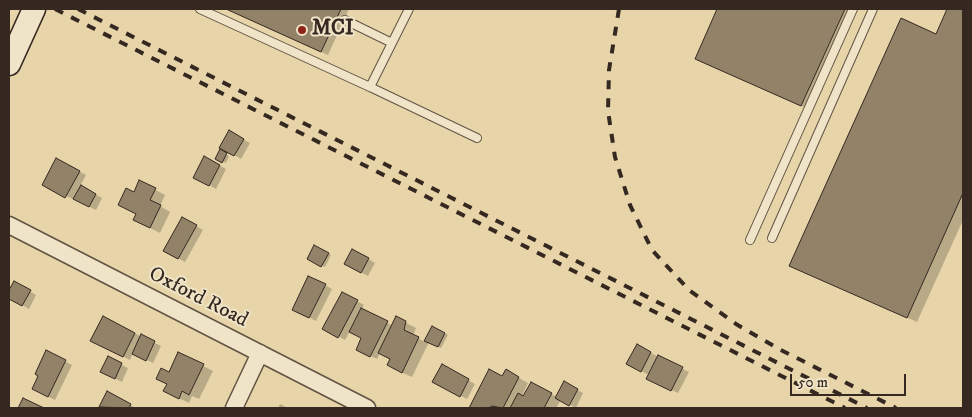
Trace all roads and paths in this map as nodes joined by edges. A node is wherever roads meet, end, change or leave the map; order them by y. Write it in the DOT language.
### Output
graph roads {
  1 [pos="34,9"];
  2 [pos="200,9"];
  3 [pos="409,9"];
  4 [pos="853,9"];
  5 [pos="873,9"];
  6 [pos="345,20"];
  7 [pos="392,43"];
  8 [pos="9,64"];
  9 [pos="370,87"];
  10 [pos="477,138"];
  11 [pos="9,225"];
  12 [pos="772,238"];
  13 [pos="750,240"];
  14 [pos="260,353"];
  15 [pos="234,408"];
  16 [pos="367,408"];
  1 -- 8 [label="main road"];
  2 -- 9 [label="lane"];
  3 -- 7 [label="lane"];
  4 -- 13 [label="lane"];
  5 -- 12 [label="lane"];
  6 -- 7 [label="lane"];
  7 -- 9 [label="lane"];
  9 -- 10 [label="lane"];
  11 -- 14 [label="street, Oxford Road"];
  14 -- 15 [label="street"];
  14 -- 16 [label="street, Oxford Road"];
}
